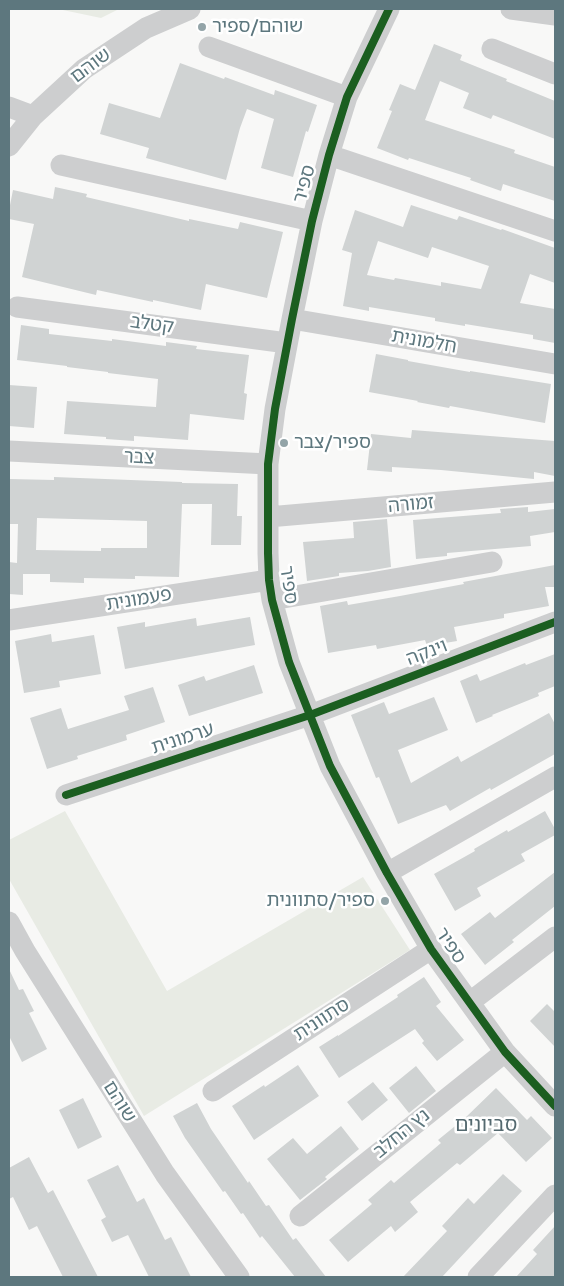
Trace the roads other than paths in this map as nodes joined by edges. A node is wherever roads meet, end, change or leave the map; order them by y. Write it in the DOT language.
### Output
graph roads {
  1 [pos="190,9"];
  2 [pos="389,9"];
  3 [pos="512,9"];
  4 [pos="555,15"];
  5 [pos="209,47"];
  6 [pos="492,49"];
  7 [pos="555,74"];
  8 [pos="347,97"];
  9 [pos="9,107"];
  10 [pos="33,116"];
  11 [pos="9,146"];
  12 [pos="329,155"];
  13 [pos="61,165"];
  14 [pos="312,221"];
  15 [pos="555,231"];
  16 [pos="17,307"];
  17 [pos="292,319"];
  18 [pos="287,343"];
  19 [pos="555,364"];
  20 [pos="9,452"];
  21 [pos="268,464"];
  22 [pos="555,492"];
  23 [pos="268,517"];
  24 [pos="492,562"];
  25 [pos="270,590"];
  26 [pos="9,620"];
  27 [pos="555,622"];
  28 [pos="310,715"];
  29 [pos="555,777"];
  30 [pos="66,795"];
  31 [pos="387,873"];
  32 [pos="9,922"];
  33 [pos="555,937"];
  34 [pos="431,948"];
  35 [pos="470,1002"];
  36 [pos="504,1052"];
  37 [pos="213,1091"];
  38 [pos="555,1106"];
  39 [pos="555,1195"];
  40 [pos="300,1216"];
  41 [pos="239,1277"];
  42 [pos="478,1277"];
  1 -- 10 [label="street, שוהם"];
  2 -- 8 [label="street, ספיר"];
  3 -- 4 [label="street"];
  5 -- 8 [label="street"];
  6 -- 7 [label="street"];
  8 -- 12 [label="street, ספיר"];
  9 -- 10 [label="street"];
  10 -- 11 [label="street, שוהם"];
  12 -- 14 [label="street, ספיר"];
  12 -- 15 [label="street"];
  13 -- 14 [label="street"];
  14 -- 17 [label="street, ספיר"];
  16 -- 18 [label="street, קטלב"];
  17 -- 18 [label="street, ספיר"];
  17 -- 19 [label="street, חלמונית"];
  18 -- 21 [label="street, ספיר"];
  20 -- 21 [label="street, צבר"];
  21 -- 23 [label="street, ספיר"];
  22 -- 23 [label="street, זמורה"];
  23 -- 25 [label="street, ספיר"];
  24 -- 25 [label="street, פעמונית"];
  25 -- 26 [label="street, פעמונית"];
  25 -- 28 [label="street, ספיר"];
  27 -- 28 [label="street, וינקה"];
  28 -- 30 [label="street, ערמונית"];
  28 -- 31 [label="street, ספיר"];
  29 -- 31 [label="street"];
  31 -- 34 [label="street, ספיר"];
  32 -- 41 [label="street, שוהם"];
  33 -- 35 [label="street"];
  34 -- 35 [label="street, ספיר"];
  34 -- 37 [label="street, סתוונית"];
  35 -- 36 [label="street, ספיר"];
  36 -- 38 [label="street, ספיר"];
  36 -- 40 [label="street, נץ החלב"];
  39 -- 42 [label="street"];
}
